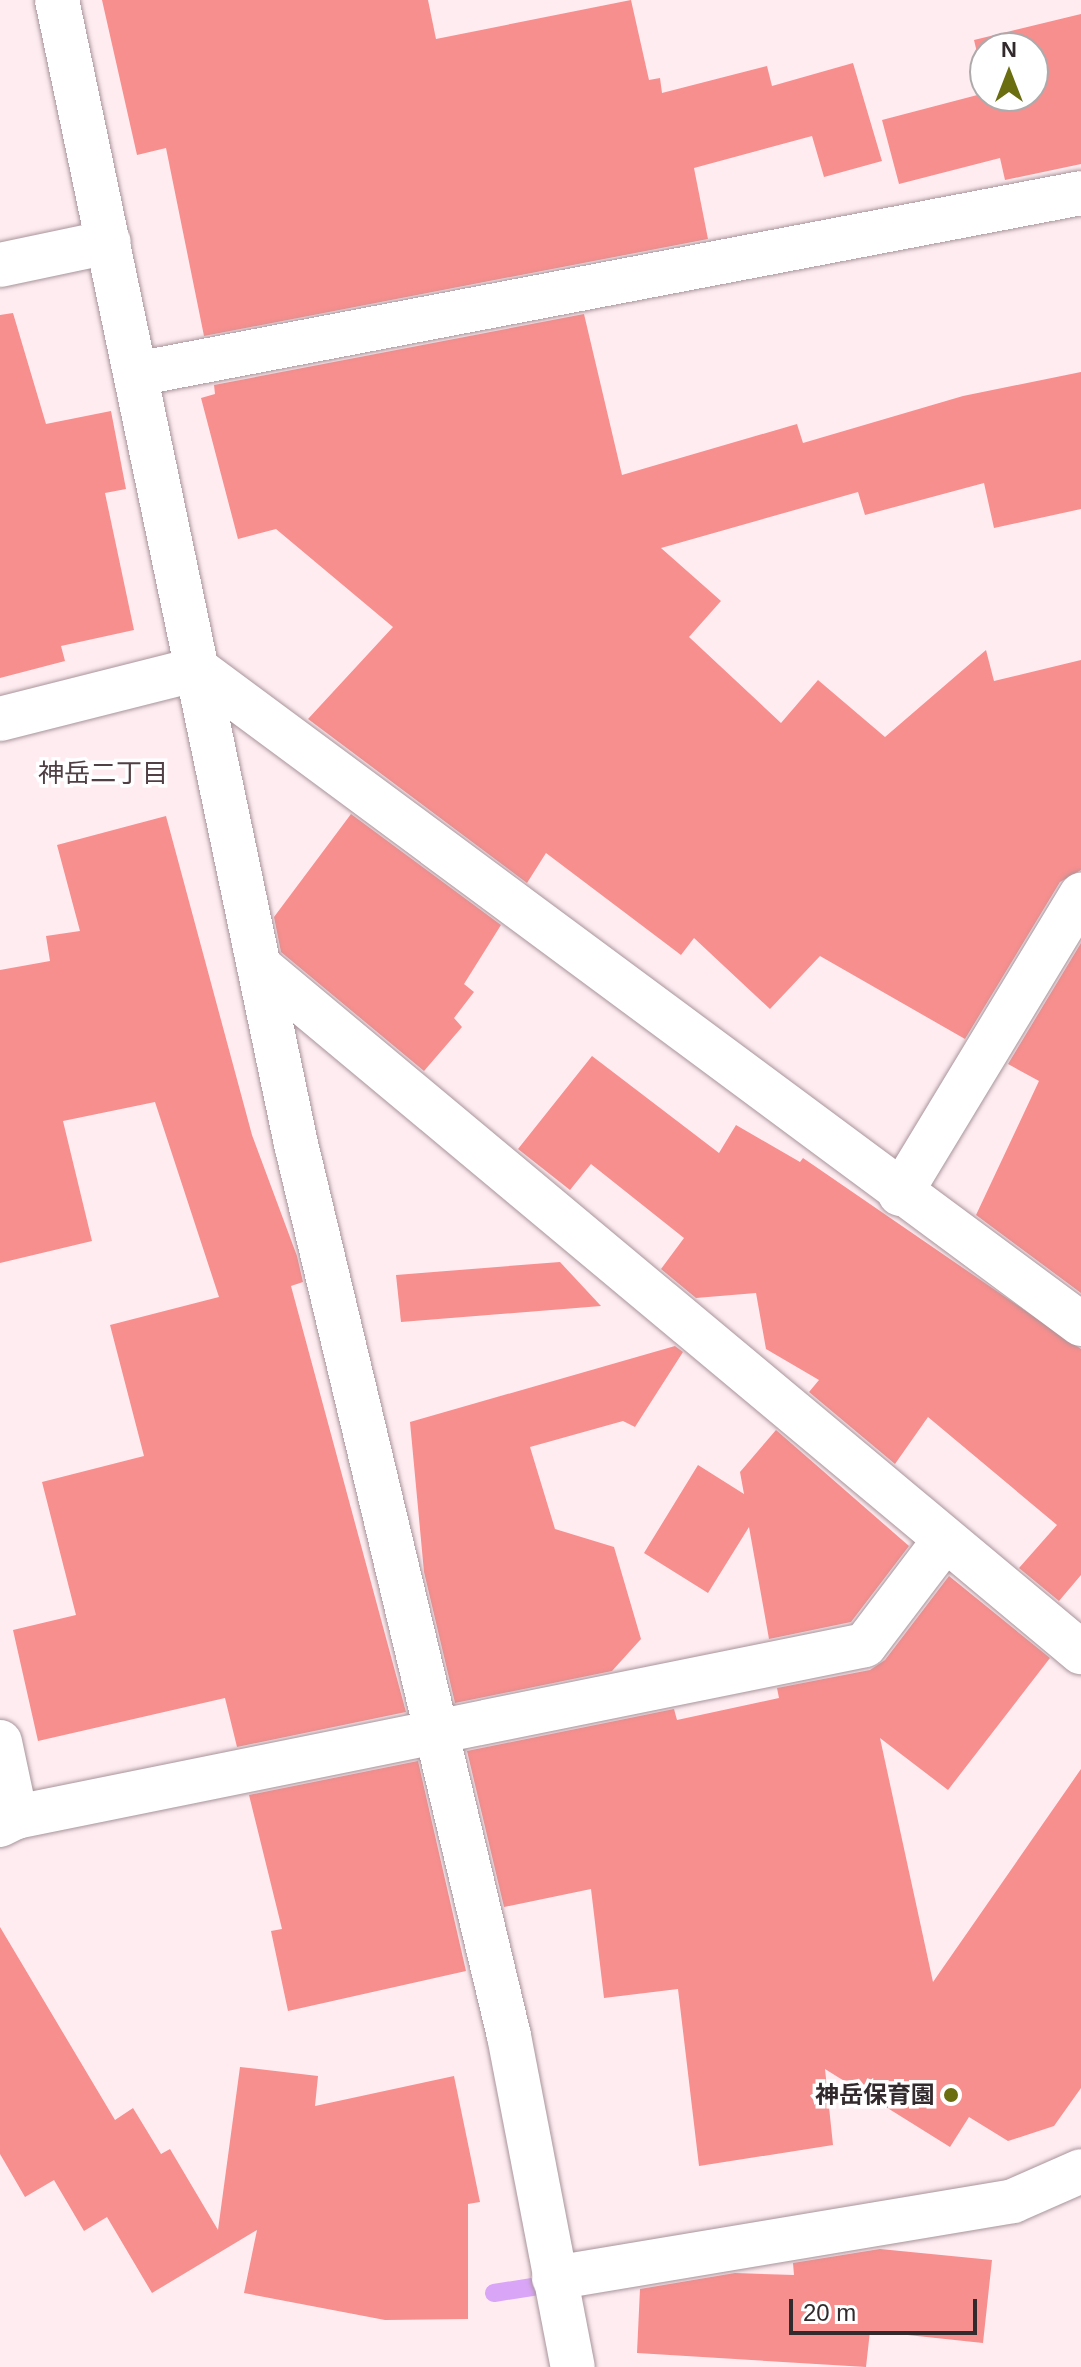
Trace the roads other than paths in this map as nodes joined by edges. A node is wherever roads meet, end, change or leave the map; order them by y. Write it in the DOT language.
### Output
graph roads {
  1 [pos="57,0"];
  2 [pos="1081,193"];
  3 [pos="109,242"];
  4 [pos="0,265"];
  5 [pos="136,374"];
  6 [pos="197,669"];
  7 [pos="0,719"];
  8 [pos="1081,895"];
  9 [pos="259,966"];
  10 [pos="900,1194"];
  11 [pos="1081,1324"];
  12 [pos="944,1541"];
  13 [pos="1081,1652"];
  14 [pos="440,1732"];
  15 [pos="0,1742"];
  16 [pos="8,1821"];
  17 [pos="1081,2171"];
  18 [pos="557,2296"];
  19 [pos="573,2367"];
  1 -- 3 [label="street"];
  2 -- 5 [label="street"];
  3 -- 4 [label="street"];
  3 -- 5 [label="street"];
  5 -- 6 [label="street"];
  6 -- 7 [label="street"];
  6 -- 9 [label="street"];
  6 -- 10 [label="street"];
  8 -- 10 [label="street"];
  9 -- 12 [label="street"];
  9 -- 14 [label="street"];
  10 -- 11 [label="street"];
  12 -- 13 [label="street"];
  12 -- 14 [label="street"];
  14 -- 16 [label="street"];
  14 -- 18 [label="street"];
  15 -- 16 [label="street"];
  17 -- 18 [label="street"];
  18 -- 19 [label="street"];
}
